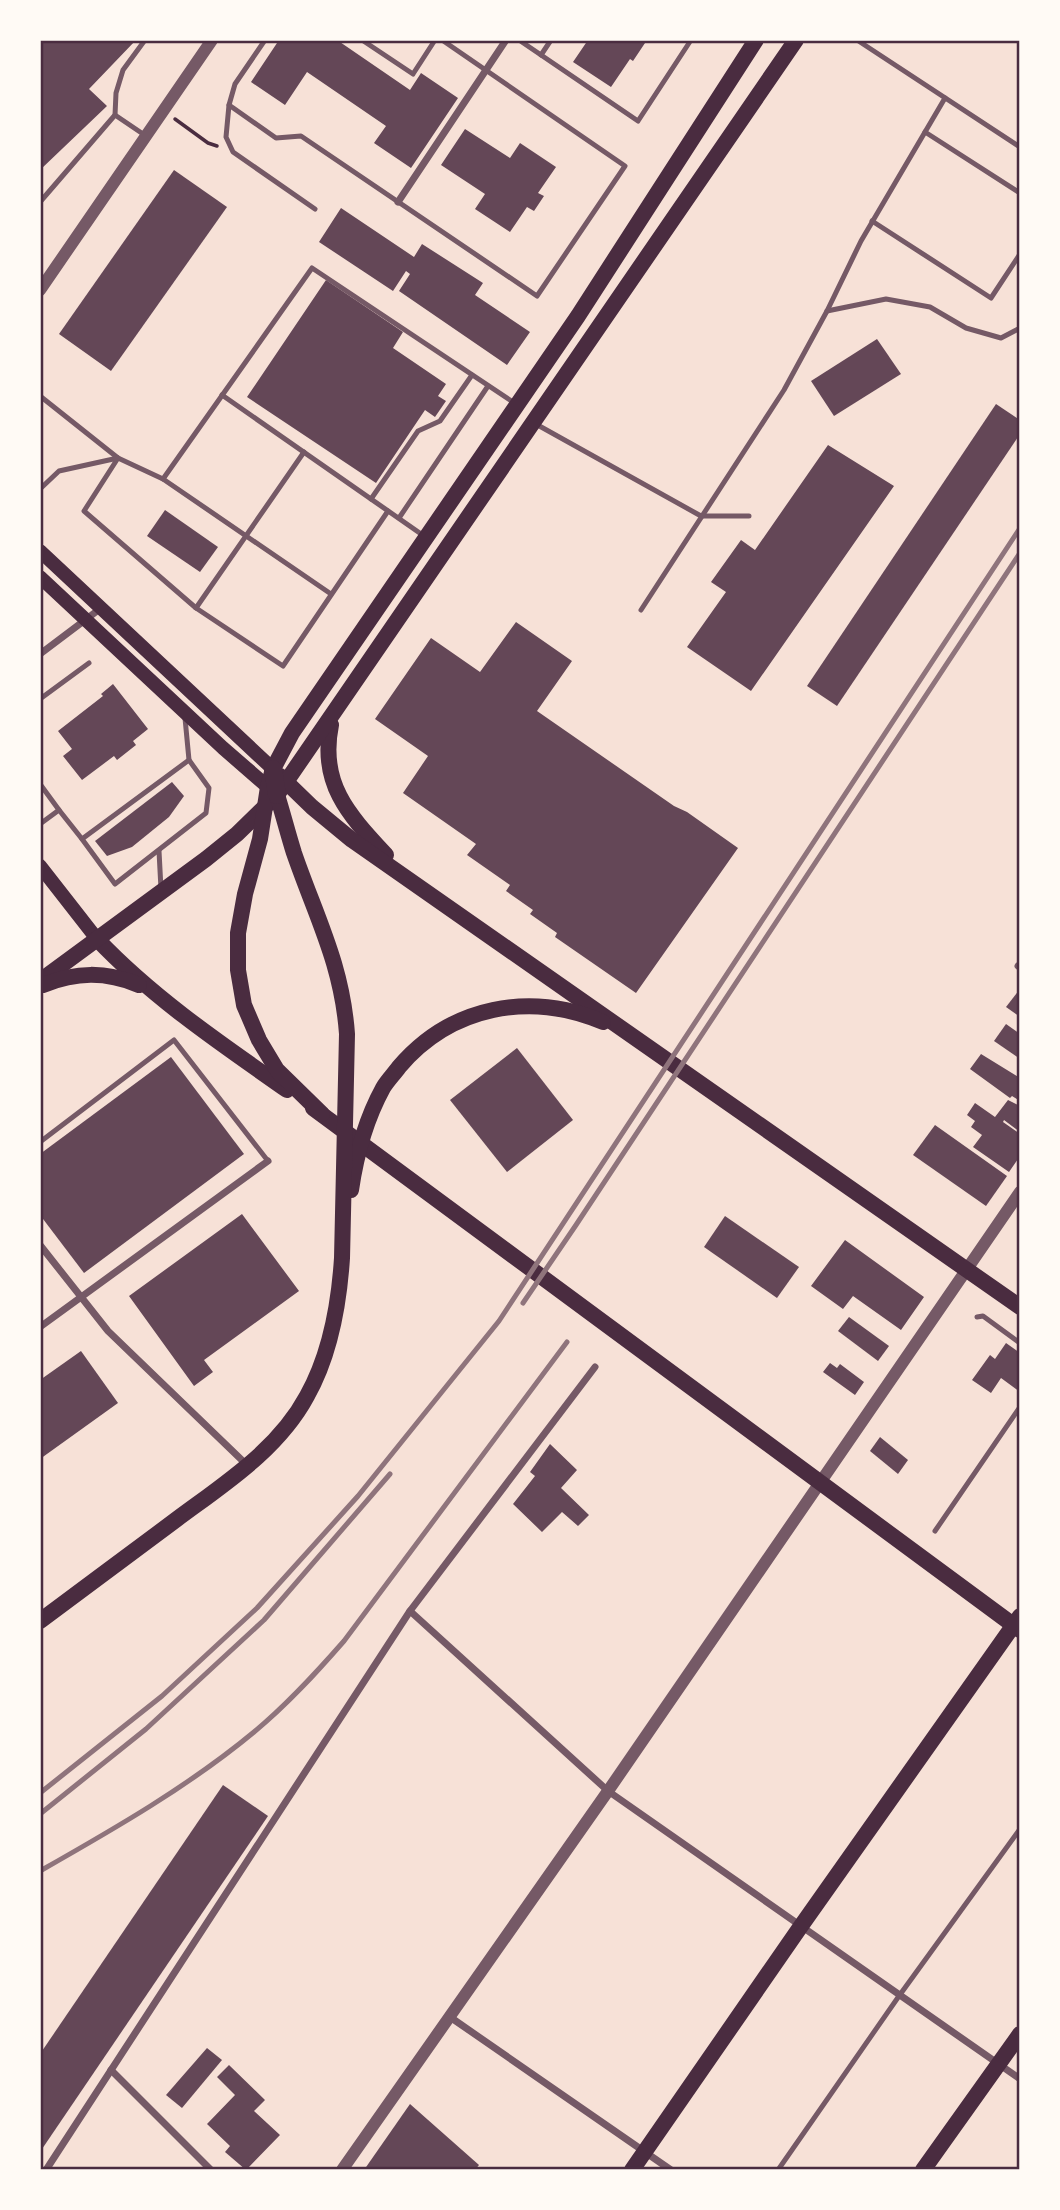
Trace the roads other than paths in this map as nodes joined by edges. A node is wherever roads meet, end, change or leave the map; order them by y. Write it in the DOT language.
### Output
graph roads {
  1 [pos="145,40"];
  2 [pos="212,40"];
  3 [pos="265,40"];
  4 [pos="362,40"];
  5 [pos="435,40"];
  6 [pos="442,40"];
  7 [pos="506,40"];
  8 [pos="519,40"];
  9 [pos="551,40"];
  10 [pos="691,40"];
  11 [pos="756,40"];
  12 [pos="796,40"];
  13 [pos="857,40"];
  14 [pos="541,55"];
  15 [pos="485,70"];
  16 [pos="945,98"];
  17 [pos="229,105"];
  18 [pos="115,115"];
  19 [pos="925,132"];
  20 [pos="146,136"];
  21 [pos="1020,148"];
  22 [pos="1020,193"];
  23 [pos="40,202"];
  24 [pos="398,202"];
  25 [pos="316,209"];
  26 [pos="872,221"];
  27 [pos="1020,254"];
  28 [pos="40,290"];
  29 [pos="827,311"];
  30 [pos="1020,328"];
  31 [pos="472,374"];
  32 [pos="488,386"];
  33 [pos="222,395"];
  34 [pos="40,396"];
  35 [pos="518,405"];
  36 [pos="534,423"];
  37 [pos="304,453"];
  38 [pos="118,458"];
  39 [pos="163,479"];
  40 [pos="40,489"];
  41 [pos="371,499"];
  42 [pos="388,511"];
  43 [pos="701,516"];
  44 [pos="749,516"];
  45 [pos="399,518"];
  46 [pos="245,535"];
  47 [pos="426,538"];
  48 [pos="40,551"];
  49 [pos="40,576"];
  50 [pos="331,594"];
  51 [pos="101,607"];
  52 [pos="196,608"];
  53 [pos="640,610"];
  54 [pos="86,619"];
  55 [pos="40,654"];
  56 [pos="89,663"];
  57 [pos="40,699"];
  58 [pos="184,712"];
  59 [pos="332,719"];
  60 [pos="189,760"];
  61 [pos="273,769"];
  62 [pos="40,785"];
  63 [pos="277,788"];
  64 [pos="59,810"];
  65 [pos="264,810"];
  66 [pos="40,824"];
  67 [pos="82,839"];
  68 [pos="159,851"];
  69 [pos="40,866"];
  70 [pos="428,891"];
  71 [pos="161,892"];
  72 [pos="97,939"];
  73 [pos="40,984"];
  74 [pos="155,992"];
  75 [pos="631,1035"];
  76 [pos="322,1114"];
  77 [pos="40,1142"];
  78 [pos="268,1161"];
  79 [pos="1020,1192"];
  80 [pos="40,1245"];
  81 [pos="342,1258"];
  82 [pos="81,1297"];
  83 [pos="1020,1307"];
  84 [pos="976,1317"];
  85 [pos="40,1327"];
  86 [pos="1020,1343"];
  87 [pos="595,1367"];
  88 [pos="1020,1408"];
  89 [pos="248,1466"];
  90 [pos="934,1531"];
  91 [pos="410,1611"];
  92 [pos="40,1620"];
  93 [pos="1018,1624"];
  94 [pos="608,1791"];
  95 [pos="1020,1829"];
  96 [pos="801,1926"];
  97 [pos="899,1996"];
  98 [pos="450,2017"];
  99 [pos="1020,2034"];
  100 [pos="999,2064"];
  101 [pos="111,2070"];
  102 [pos="1020,2079"];
  103 [pos="645,2151"];
  104 [pos="46,2170"];
  105 [pos="211,2170"];
  106 [pos="342,2170"];
  107 [pos="632,2170"];
  108 [pos="671,2170"];
  109 [pos="778,2170"];
  110 [pos="923,2170"];
  1 -- 18 [label="lane"];
  2 -- 20 [label="street"];
  3 -- 17 [label="lane"];
  4 -- 5 [label="lane"];
  6 -- 15 [label="lane"];
  7 -- 15 [label="street"];
  8 -- 14 [label="lane"];
  9 -- 14 [label="lane"];
  10 -- 14 [label="lane"];
  11 -- 35 [label="main road"];
  12 -- 36 [label="main road"];
  13 -- 16 [label="lane"];
  15 -- 24 [label="street"];
  15 -- 24 [label="lane"];
  16 -- 19 [label="lane"];
  16 -- 21 [label="lane"];
  17 -- 24 [label="lane"];
  17 -- 25 [label="lane"];
  18 -- 20 [label="lane"];
  18 -- 23 [label="lane"];
  19 -- 22 [label="lane"];
  19 -- 26 [label="lane"];
  20 -- 28 [label="street"];
  26 -- 27 [label="lane"];
  26 -- 29 [label="lane"];
  29 -- 30 [label="lane"];
  29 -- 43 [label="lane"];
  31 -- 32 [label="lane"];
  31 -- 33 [label="lane"];
  31 -- 41 [label="lane"];
  32 -- 35 [label="lane"];
  32 -- 45 [label="lane"];
  33 -- 37 [label="lane"];
  33 -- 39 [label="lane"];
  34 -- 38 [label="lane"];
  35 -- 47 [label="main road"];
  36 -- 43 [label="lane"];
  36 -- 59 [label="main road"];
  37 -- 41 [label="lane"];
  37 -- 46 [label="lane"];
  38 -- 39 [label="lane"];
  38 -- 40 [label="lane"];
  38 -- 52 [label="lane"];
  39 -- 46 [label="lane"];
  41 -- 42 [label="lane"];
  42 -- 45 [label="lane"];
  42 -- 50 [label="lane"];
  43 -- 44 [label="lane"];
  43 -- 53 [label="lane"];
  45 -- 47 [label="lane"];
  46 -- 50 [label="lane"];
  46 -- 52 [label="lane"];
  47 -- 61 [label="main road"];
  48 -- 51 [label="main road"];
  49 -- 54 [label="main road"];
  50 -- 52 [label="lane"];
  51 -- 54 [label="street"];
  51 -- 61 [label="main road"];
  54 -- 55 [label="street"];
  54 -- 58 [label="main road"];
  56 -- 57 [label="lane"];
  58 -- 60 [label="lane"];
  58 -- 63 [label="main road"];
  59 -- 63 [label="main road"];
  59 -- 70 [label="main road"];
  60 -- 67 [label="lane"];
  60 -- 68 [label="lane"];
  61 -- 63 [label="highway"];
  62 -- 64 [label="lane"];
  63 -- 65 [label="main road"];
  63 -- 70 [label="main road"];
  63 -- 81 [label="main road"];
  64 -- 66 [label="lane"];
  64 -- 67 [label="lane"];
  65 -- 71 [label="main road"];
  65 -- 76 [label="main road"];
  67 -- 68 [label="lane"];
  68 -- 71 [label="lane"];
  69 -- 72 [label="main road"];
  70 -- 75 [label="main road"];
  71 -- 72 [label="main road"];
  72 -- 73 [label="main road"];
  72 -- 74 [label="main road"];
  73 -- 74 [label="main road"];
  74 -- 76 [label="main road"];
  75 -- 81 [label="main road"];
  75 -- 83 [label="main road"];
  76 -- 93 [label="main road"];
  77 -- 78 [label="lane"];
  78 -- 82 [label="street"];
  79 -- 94 [label="street"];
  80 -- 82 [label="street"];
  81 -- 89 [label="main road"];
  82 -- 85 [label="street"];
  82 -- 89 [label="street"];
  84 -- 86 [label="lane"];
  87 -- 91 [label="street"];
  88 -- 90 [label="lane"];
  89 -- 92 [label="main road"];
  91 -- 94 [label="street"];
  91 -- 101 [label="street"];
  93 -- 96 [label="main road"];
  94 -- 96 [label="street"];
  94 -- 98 [label="street"];
  95 -- 97 [label="lane"];
  96 -- 97 [label="street"];
  96 -- 103 [label="main road"];
  97 -- 100 [label="street"];
  97 -- 109 [label="lane"];
  98 -- 103 [label="street"];
  98 -- 106 [label="street"];
  99 -- 100 [label="main road"];
  100 -- 102 [label="street"];
  100 -- 110 [label="main road"];
  101 -- 104 [label="street"];
  101 -- 105 [label="street"];
  103 -- 107 [label="main road"];
  103 -- 108 [label="street"];
}
